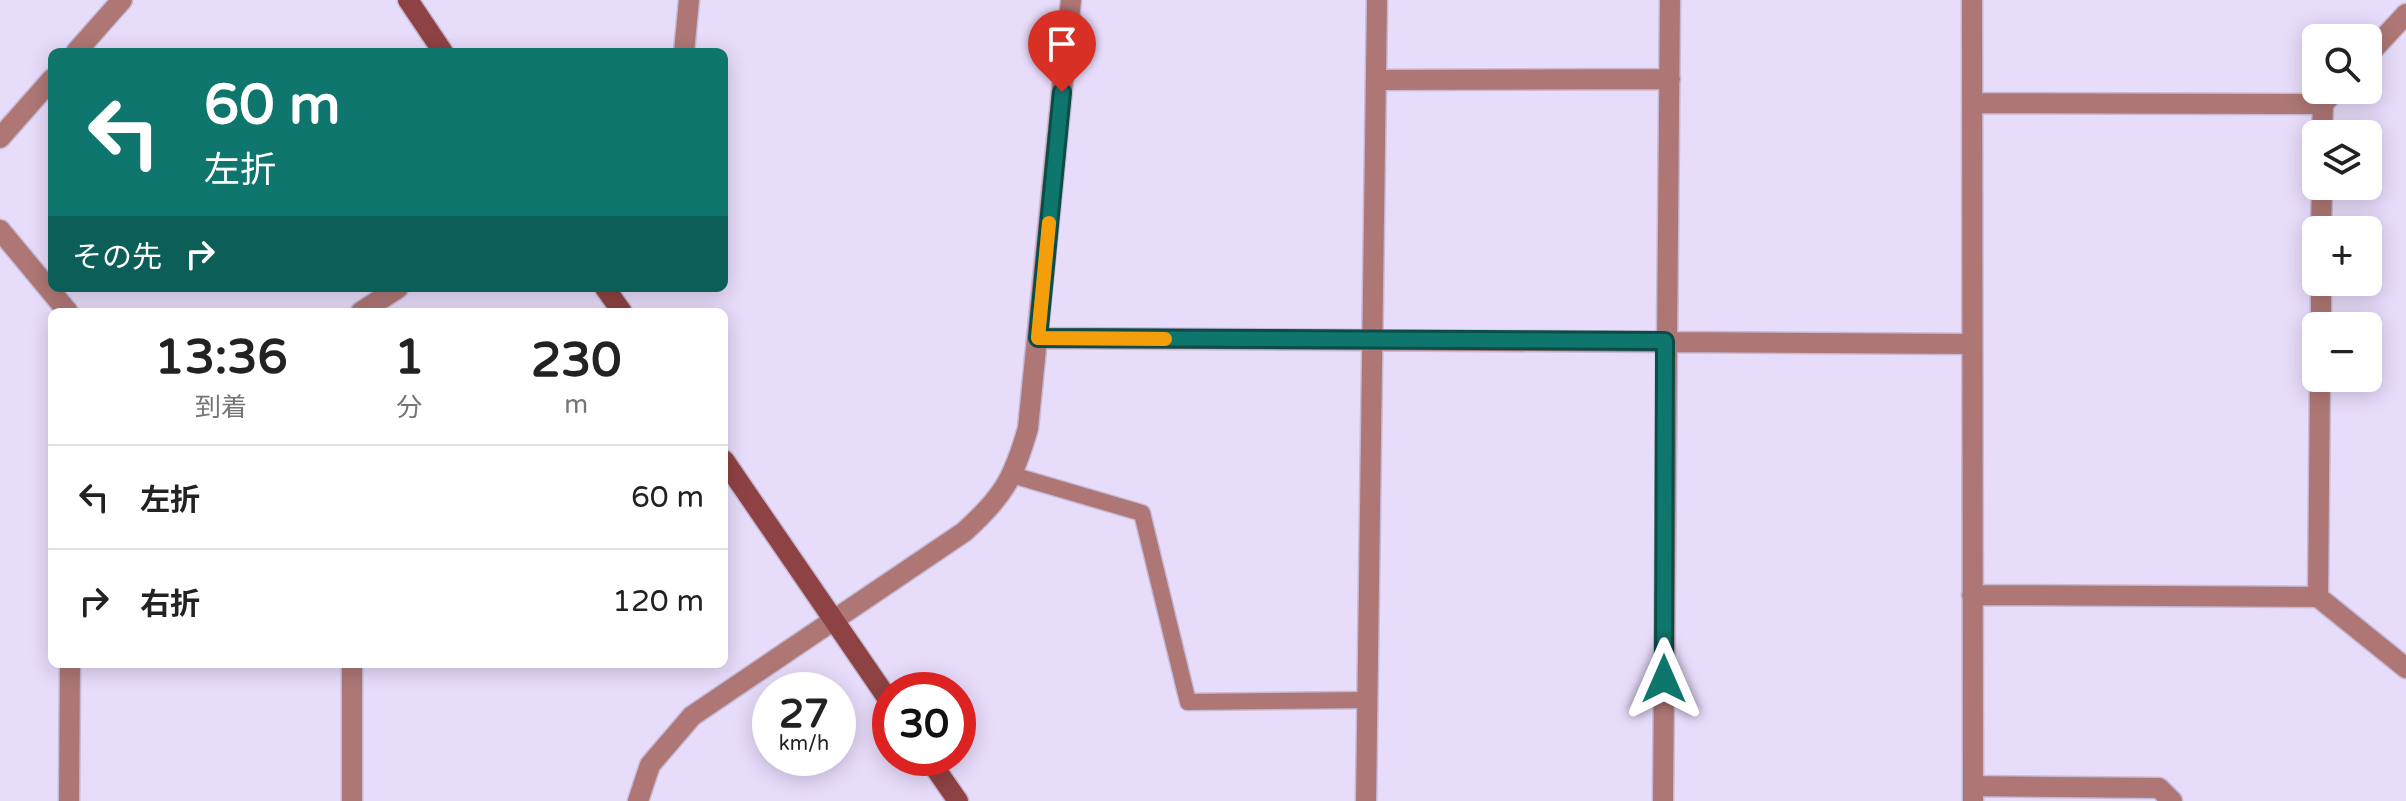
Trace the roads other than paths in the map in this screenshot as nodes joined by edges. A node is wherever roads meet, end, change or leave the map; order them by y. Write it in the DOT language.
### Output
graph roads {
  1 [pos="122,0"];
  2 [pos="408,0"];
  3 [pos="689,0"];
  4 [pos="1071,0"];
  5 [pos="1377,0"];
  6 [pos="1670,0"];
  7 [pos="1972,0"];
  8 [pos="2406,14"];
  9 [pos="2382,40"];
  10 [pos="80,48"];
  11 [pos="440,48"];
  12 [pos="684,48"];
  13 [pos="1670,79"];
  14 [pos="1377,80"];
  15 [pos="48,84"];
  16 [pos="2302,97"];
  17 [pos="1972,103"];
  18 [pos="0,138"];
  19 [pos="0,230"];
  20 [pos="48,288"];
  21 [pos="51,292"];
  22 [pos="392,292"];
  23 [pos="65,308"];
  24 [pos="367,308"];
  25 [pos="1038,338"];
  26 [pos="1665,341"];
  27 [pos="1372,342"];
  28 [pos="1972,344"];
  29 [pos="2320,392"];
  30 [pos="728,466"];
  31 [pos="1012,475"];
  32 [pos="1972,595"];
  33 [pos="2318,597"];
  34 [pos="835,620"];
  35 [pos="70,668"];
  36 [pos="352,668"];
  37 [pos="2406,668"];
  38 [pos="872,675"];
  39 [pos="1366,700"];
  40 [pos="941,776"];
  41 [pos="1973,793"];
  42 [pos="69,801"];
  43 [pos="352,801"];
  44 [pos="638,801"];
  45 [pos="958,801"];
  46 [pos="1366,801"];
  47 [pos="1663,801"];
  48 [pos="2172,801"];
  1 -- 10 [label="street"];
  2 -- 11 [label="street"];
  3 -- 12 [label="street"];
  4 -- 25 [label="street"];
  5 -- 14 [label="street"];
  6 -- 13 [label="street"];
  7 -- 17 [label="street"];
  8 -- 9 [label="street"];
  13 -- 14 [label="street"];
  13 -- 26 [label="street"];
  14 -- 27 [label="street"];
  15 -- 18 [label="street"];
  16 -- 17 [label="street"];
  17 -- 28 [label="street"];
  19 -- 20 [label="street"];
  21 -- 23 [label="street"];
  22 -- 24 [label="street"];
  25 -- 27 [label="street"];
  25 -- 31 [label="street"];
  26 -- 27 [label="street"];
  26 -- 28 [label="street"];
  26 -- 47 [label="street"];
  27 -- 39 [label="street"];
  28 -- 32 [label="street"];
  29 -- 33 [label="street"];
  30 -- 34 [label="street"];
  31 -- 34 [label="street"];
  31 -- 39 [label="lane"];
  32 -- 33 [label="street"];
  32 -- 41 [label="street"];
  33 -- 37 [label="street"];
  34 -- 38 [label="street"];
  34 -- 44 [label="street"];
  35 -- 42 [label="street"];
  36 -- 43 [label="street"];
  39 -- 46 [label="street"];
  40 -- 45 [label="street"];
  41 -- 48 [label="street"];
}
